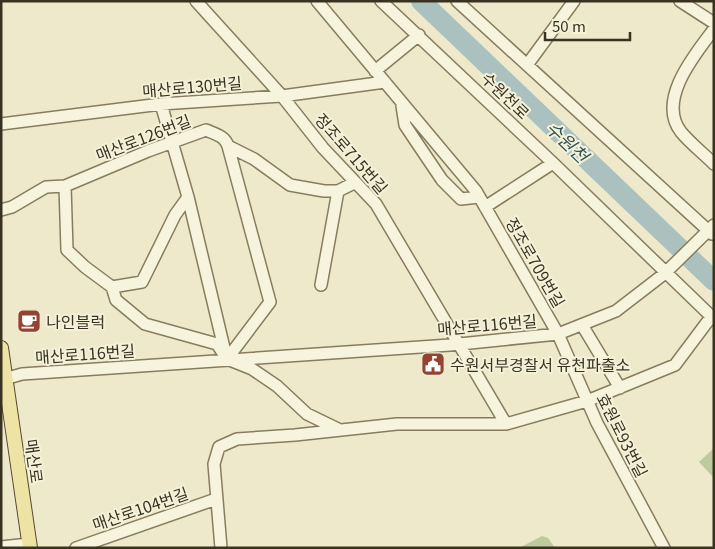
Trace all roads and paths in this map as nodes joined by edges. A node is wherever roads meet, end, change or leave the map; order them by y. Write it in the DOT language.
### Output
graph roads {
  1 [pos="196,1"];
  2 [pos="317,1"];
  3 [pos="457,1"];
  4 [pos="574,1"];
  5 [pos="680,1"];
  6 [pos="383,2"];
  7 [pos="714,23"];
  8 [pos="714,29"];
  9 [pos="419,35"];
  10 [pos="527,66"];
  11 [pos="375,71"];
  12 [pos="385,82"];
  13 [pos="282,96"];
  14 [pos="161,104"];
  15 [pos="402,104"];
  16 [pos="1,124"];
  17 [pos="172,144"];
  18 [pos="228,146"];
  19 [pos="553,162"];
  20 [pos="714,164"];
  21 [pos="354,183"];
  22 [pos="65,186"];
  23 [pos="338,191"];
  24 [pos="188,197"];
  25 [pos="482,202"];
  26 [pos="1,210"];
  27 [pos="709,232"];
  28 [pos="668,270"];
  29 [pos="321,285"];
  30 [pos="112,287"];
  31 [pos="713,318"];
  32 [pos="582,325"];
  33 [pos="558,334"];
  34 [pos="460,344"];
  35 [pos="1,348"];
  36 [pos="227,359"];
  37 [pos="4,379"];
  38 [pos="620,388"];
  39 [pos="587,401"];
  40 [pos="506,424"];
  41 [pos="338,429"];
  42 [pos="216,499"];
  43 [pos="29,546"];
  44 [pos="1,547"];
  45 [pos="76,548"];
  46 [pos="221,548"];
  47 [pos="664,548"];
  1 -- 13 [label="street, 정조로715번길"];
  2 -- 11 [label="street, 정조로709번길"];
  3 -- 10 [label="street"];
  4 -- 10 [label="street"];
  5 -- 7 [label="street"];
  6 -- 9 [label="street, 수원천로"];
  8 -- 20 [label="street"];
  9 -- 11 [label="street"];
  9 -- 19 [label="street, 수원천로"];
  10 -- 27 [label="street"];
  11 -- 12 [label="street, 정조로709번길"];
  12 -- 13 [label="street, 매산로130번길"];
  12 -- 15 [label="street, 정조로709번길"];
  13 -- 14 [label="street, 매산로130번길"];
  13 -- 21 [label="street, 정조로715번길"];
  14 -- 16 [label="street, 매산로130번길"];
  14 -- 17 [label="street"];
  15 -- 25 [label="street, 정조로709번길"];
  15 -- 25 [label="street, 정조로709번길"];
  17 -- 18 [label="street, 매산로126번길"];
  17 -- 22 [label="street, 매산로126번길"];
  17 -- 24 [label="street"];
  18 -- 23 [label="street, 매산로126번길"];
  18 -- 36 [label="street"];
  19 -- 25 [label="street, 정조로709번길"];
  19 -- 28 [label="street, 수원천로"];
  21 -- 23 [label="street"];
  21 -- 34 [label="street, 정조로715번길"];
  22 -- 26 [label="street, 매산로126번길"];
  22 -- 30 [label="street"];
  23 -- 29 [label="street"];
  24 -- 30 [label="street"];
  24 -- 36 [label="street"];
  25 -- 33 [label="street, 정조로709번길"];
  27 -- 28 [label="street, 매산로116번길"];
  28 -- 31 [label="street, 수원천로"];
  28 -- 32 [label="street, 매산로116번길"];
  30 -- 36 [label="street, 매산로116번길"];
  31 -- 38 [label="street"];
  32 -- 33 [label="street, 매산로116번길"];
  32 -- 38 [label="street"];
  33 -- 34 [label="street, 매산로116번길"];
  33 -- 39 [label="street, 효원로93번길"];
  34 -- 36 [label="street, 매산로116번길"];
  34 -- 40 [label="street, 정조로715번길"];
  35 -- 37 [label="main road, 매산로"];
  36 -- 37 [label="street, 매산로116번길"];
  36 -- 41 [label="street, 매산로116번길"];
  37 -- 43 [label="main road, 매산로"];
  38 -- 39 [label="street"];
  39 -- 40 [label="street"];
  39 -- 47 [label="street, 효원로93번길"];
  40 -- 41 [label="street"];
  41 -- 42 [label="street"];
  42 -- 45 [label="street, 매산로104번길"];
  42 -- 46 [label="street"];
  43 -- 44 [label="street"];
}
